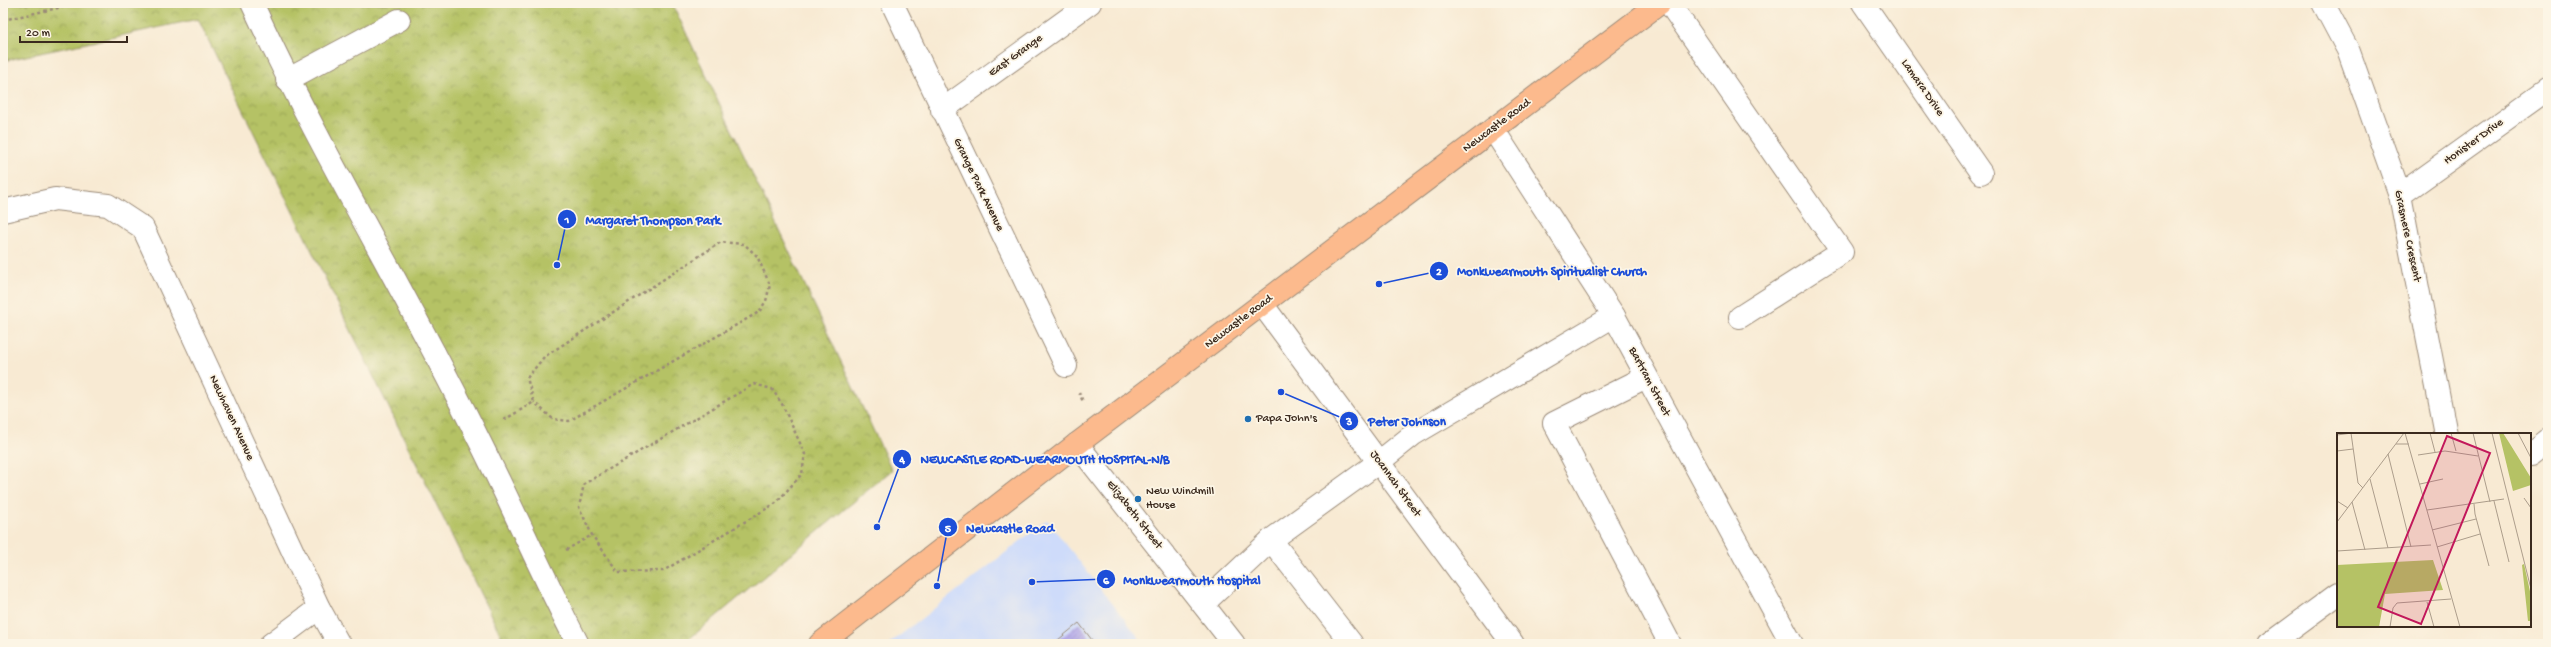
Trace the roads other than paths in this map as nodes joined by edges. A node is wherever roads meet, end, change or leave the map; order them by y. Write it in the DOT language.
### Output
graph roads {
  1 [pos="252,3"];
  2 [pos="892,3"];
  3 [pos="1090,3"];
  4 [pos="1660,3"];
  5 [pos="1669,3"];
  6 [pos="1863,3"];
  7 [pos="2323,3"];
  8 [pos="399,20"];
  9 [pos="287,80"];
  10 [pos="2548,89"];
  11 [pos="942,110"];
  12 [pos="1493,129"];
  13 [pos="1981,173"];
  14 [pos="2400,195"];
  15 [pos="3,211"];
  16 [pos="1262,304"];
  17 [pos="1614,316"];
  18 [pos="1740,317"];
  19 [pos="1066,366"];
  20 [pos="1646,377"];
  21 [pos="2446,433"];
  22 [pos="2548,442"];
  23 [pos="1077,444"];
  24 [pos="2531,454"];
  25 [pos="1379,462"];
  26 [pos="1271,540"];
  27 [pos="2337,595"];
  28 [pos="1203,604"];
  29 [pos="319,608"];
  30 [pos="271,644"];
  31 [pos="339,644"];
  32 [pos="578,644"];
  33 [pos="820,644"];
  34 [pos="1234,644"];
  35 [pos="1352,644"];
  36 [pos="1513,644"];
  37 [pos="1670,644"];
  38 [pos="1792,644"];
  39 [pos="2270,644"];
  1 -- 9 [label="street"];
  2 -- 11 [label="street, Grange Park Avenue"];
  3 -- 11 [label="street, East Grange"];
  4 -- 12 [label="highway, Newcastle Road"];
  5 -- 18 [label="street"];
  6 -- 13 [label="street, Lamara Drive"];
  7 -- 14 [label="street, Grasmere Crescent"];
  8 -- 9 [label="street"];
  9 -- 32 [label="street"];
  10 -- 14 [label="street, Honister Drive"];
  11 -- 19 [label="street, Grange Park Avenue"];
  12 -- 16 [label="highway, Newcastle Road"];
  12 -- 17 [label="street, Bartram Street"];
  14 -- 21 [label="street, Grasmere Crescent"];
  15 -- 29 [label="street, Newhaven Avenue"];
  16 -- 23 [label="highway, Newcastle Road"];
  16 -- 25 [label="street, Joannah Street"];
  17 -- 20 [label="street, Bartram Street"];
  17 -- 25 [label="street"];
  20 -- 37 [label="street"];
  20 -- 38 [label="street, Bartram Street"];
  22 -- 24 [label="street"];
  23 -- 28 [label="street, Elizabeth Street"];
  23 -- 33 [label="highway, Newcastle Road"];
  25 -- 26 [label="street"];
  25 -- 36 [label="street, Joannah Street"];
  26 -- 28 [label="street"];
  26 -- 35 [label="street"];
  27 -- 39 [label="street"];
  28 -- 34 [label="street, Elizabeth Street"];
  29 -- 30 [label="street"];
  29 -- 31 [label="street, Newhaven Avenue"];
}
